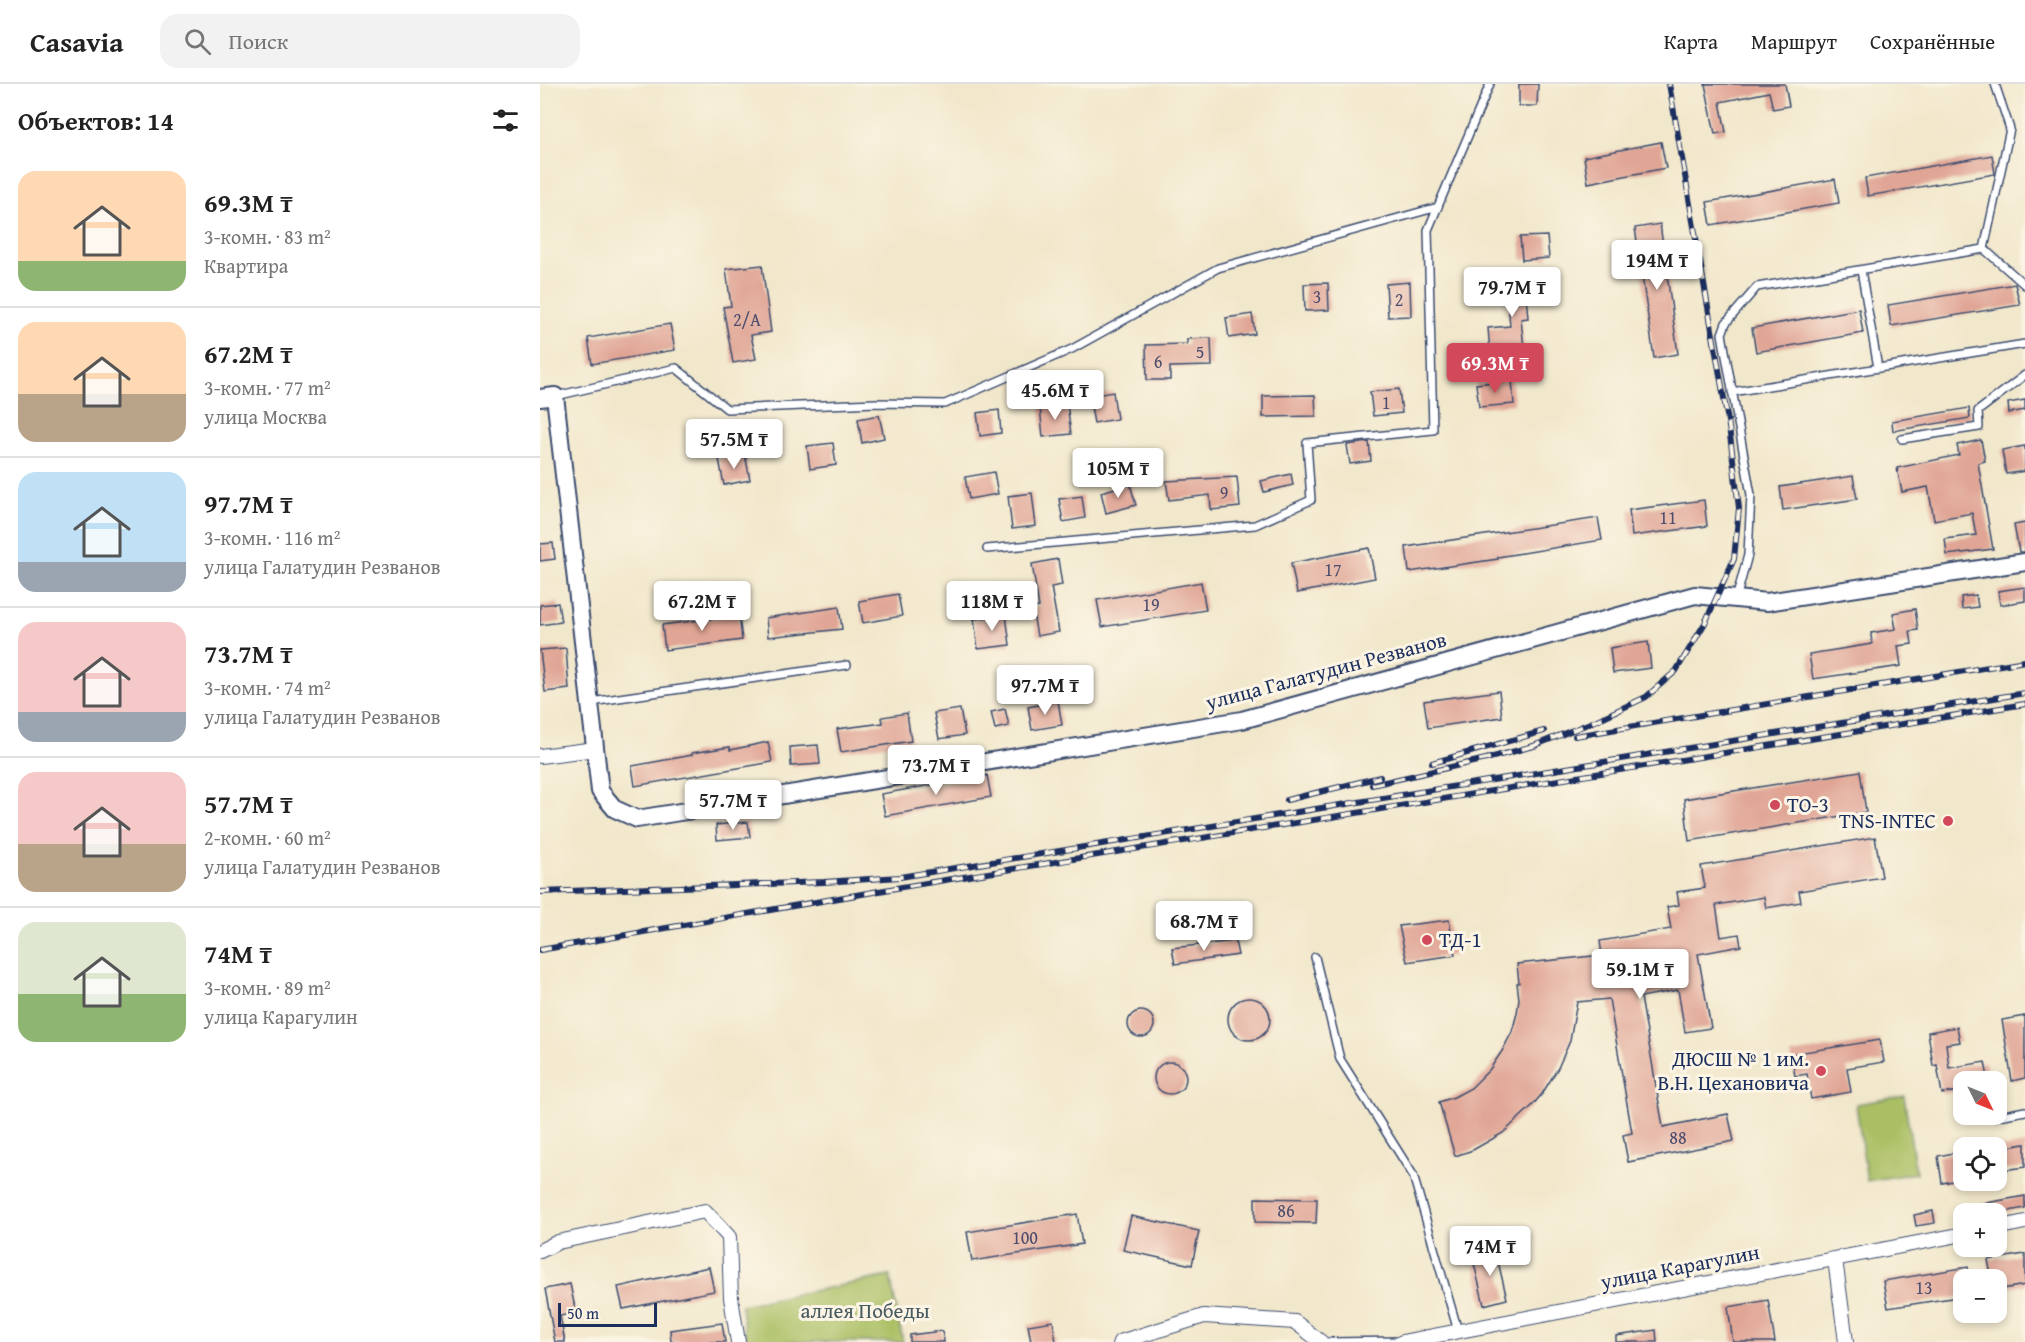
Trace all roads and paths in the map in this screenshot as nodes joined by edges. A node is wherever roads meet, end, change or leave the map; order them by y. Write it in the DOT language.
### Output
graph roads {
  1 [pos="1490,84"];
  2 [pos="1995,84"];
  3 [pos="1437,207"];
  4 [pos="1984,249"];
  5 [pos="1861,270"];
  6 [pos="2025,285"];
  7 [pos="2025,344"];
  8 [pos="1878,368"];
  9 [pos="2025,375"];
  10 [pos="1732,392"];
  11 [pos="547,397"];
  12 [pos="1902,439"];
  13 [pos="987,549"];
  14 [pos="2025,561"];
  15 [pos="1736,599"];
  16 [pos="847,665"];
  17 [pos="591,702"];
  18 [pos="596,749"];
  19 [pos="540,756"];
  20 [pos="1315,957"];
  21 [pos="2025,1111"];
  22 [pos="2007,1114"];
  23 [pos="2025,1222"];
  24 [pos="2007,1226"];
  25 [pos="1953,1236"];
  26 [pos="540,1251"];
  27 [pos="1835,1259"];
  28 [pos="1458,1330"];
  29 [pos="1403,1341"];
  30 [pos="738,1342"];
  31 [pos="1120,1342"];
  32 [pos="1321,1342"];
  33 [pos="1328,1342"];
  34 [pos="1846,1342"];
  1 -- 3 [label="lane"];
  2 -- 4 [label="lane"];
  3 -- 11 [label="lane"];
  3 -- 13 [label="lane"];
  4 -- 5 [label="lane"];
  4 -- 6 [label="lane"];
  5 -- 8 [label="lane"];
  5 -- 10 [label="lane"];
  7 -- 8 [label="lane"];
  8 -- 10 [label="lane"];
  9 -- 12 [label="lane"];
  10 -- 15 [label="lane"];
  11 -- 17 [label="street, улица Галатудин Резванов"];
  14 -- 15 [label="street, улица Галатудин Резванов"];
  15 -- 18 [label="street, улица Галатудин Резванов"];
  16 -- 17 [label="lane"];
  17 -- 18 [label="street, улица Галатудин Резванов"];
  18 -- 19 [label="street"];
  20 -- 28 [label="lane"];
  21 -- 22 [label="lane"];
  23 -- 24 [label="street"];
  25 -- 27 [label="street, улица Карагулин"];
  26 -- 30 [label="street"];
  27 -- 28 [label="street, улица Карагулин"];
  27 -- 34 [label="street"];
  28 -- 29 [label="street, улица Карагулин"];
  29 -- 33 [label="lane"];
  31 -- 32 [label="street"];
}
